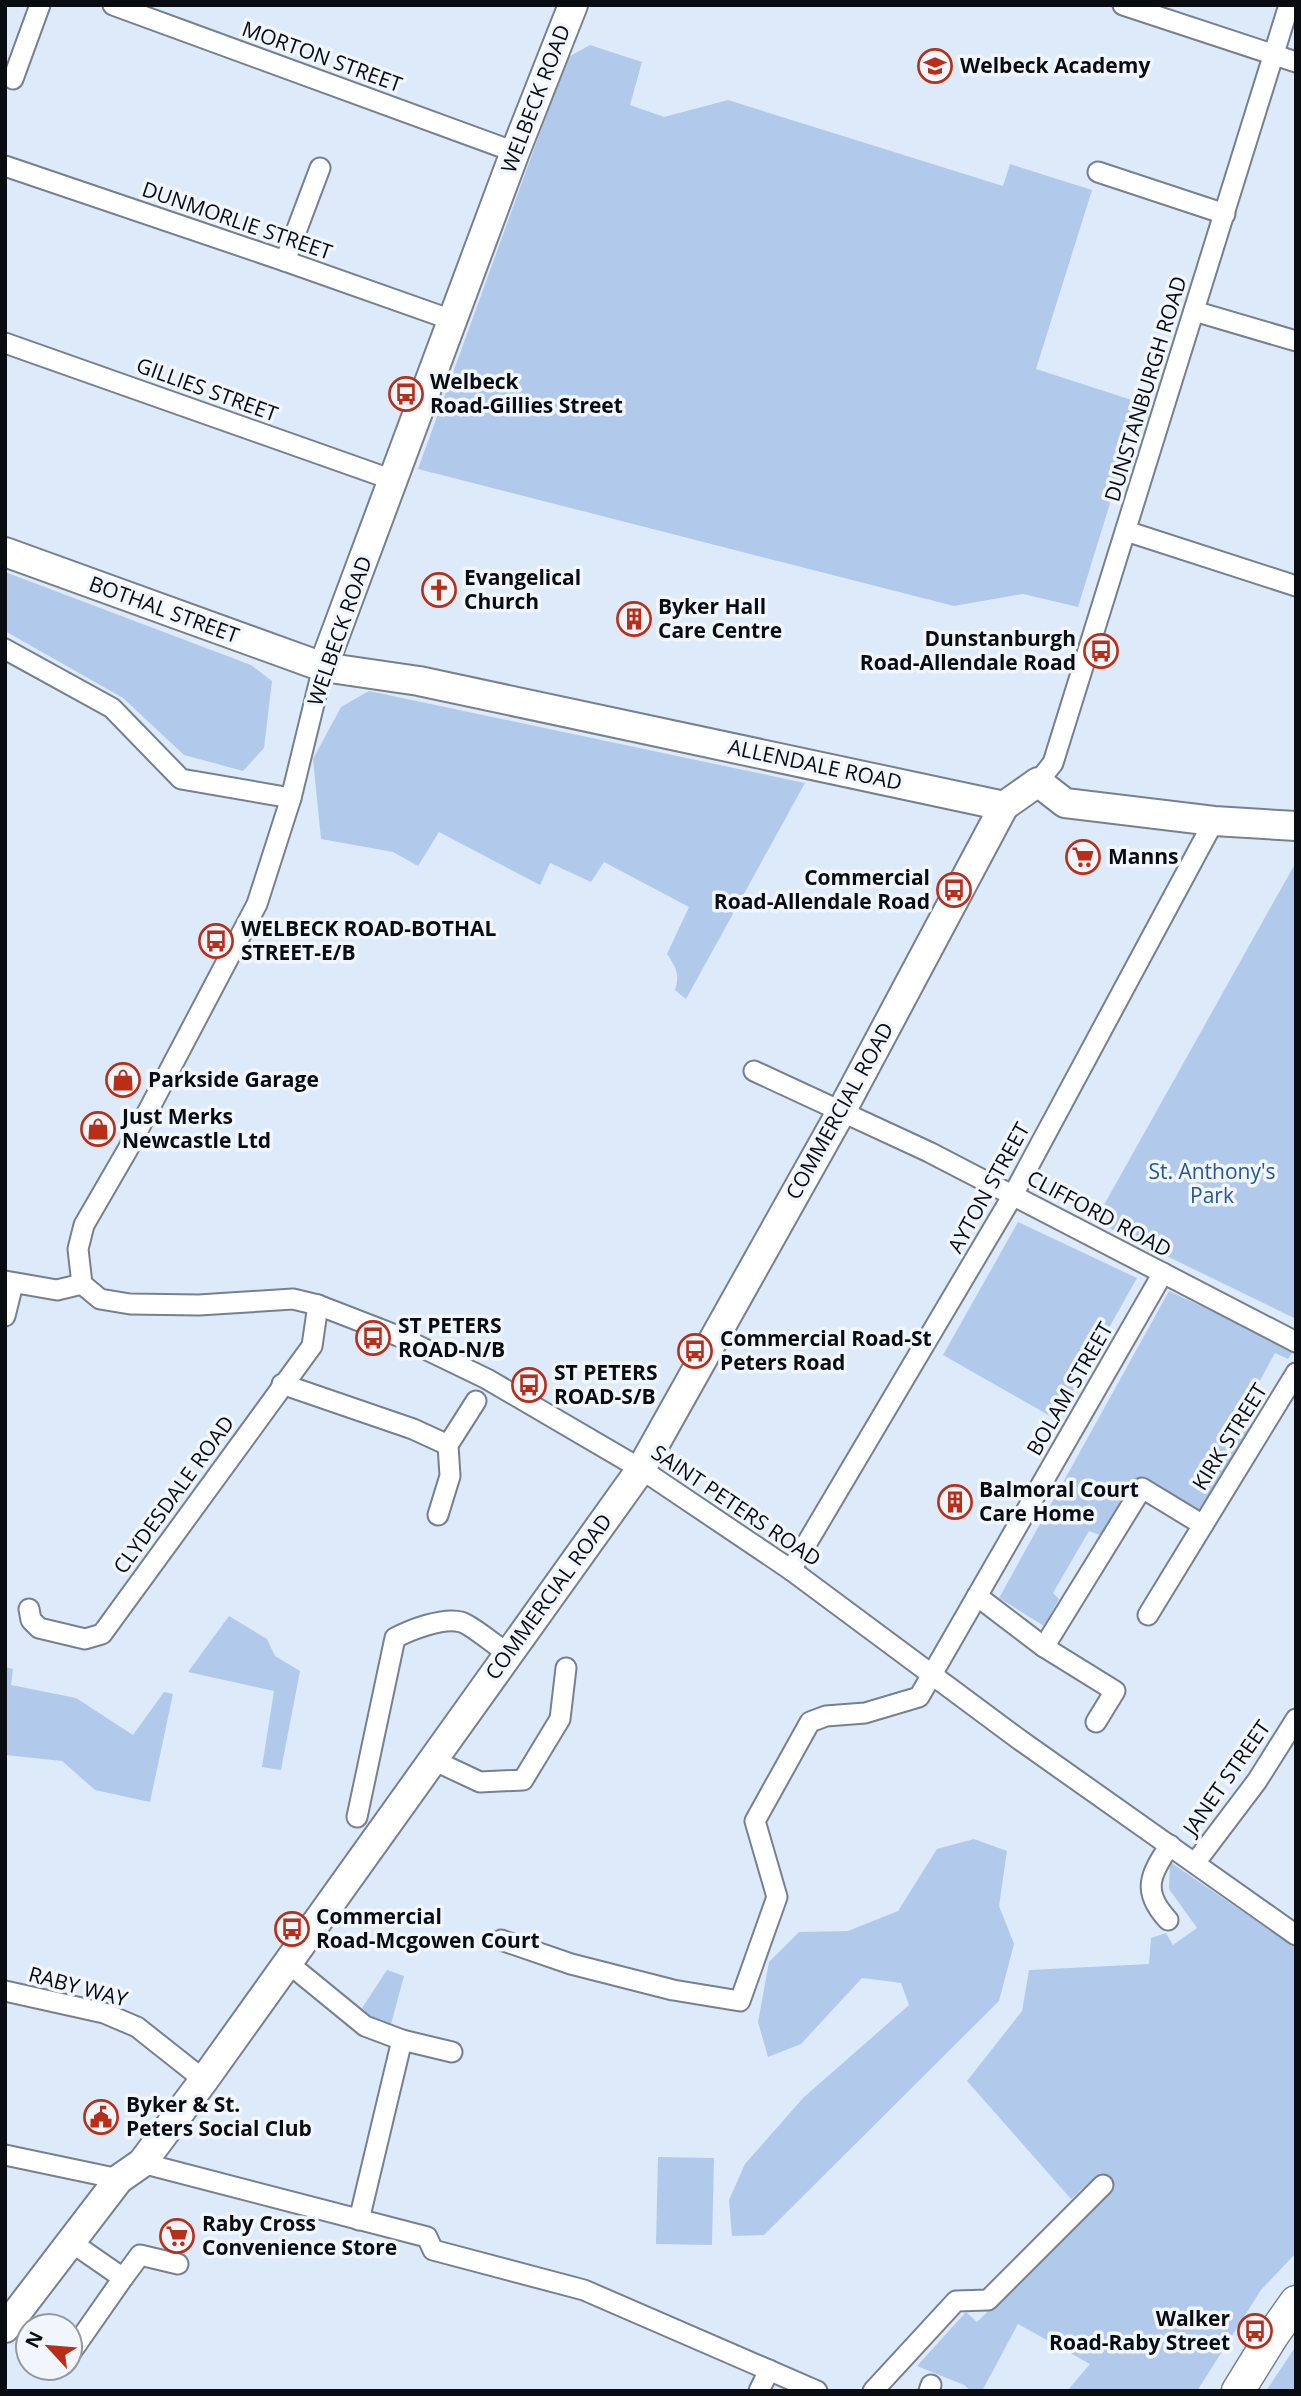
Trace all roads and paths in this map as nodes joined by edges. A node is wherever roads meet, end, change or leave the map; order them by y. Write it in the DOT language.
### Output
graph roads {
  1 [pos="40,5"];
  2 [pos="113,5"];
  3 [pos="573,5"];
  4 [pos="1123,5"];
  5 [pos="1289,5"];
  6 [pos="1274,54"];
  7 [pos="1296,62"];
  8 [pos="13,79"];
  9 [pos="515,152"];
  10 [pos="5,166"];
  11 [pos="320,168"];
  12 [pos="1098,172"];
  13 [pos="1225,214"];
  14 [pos="285,261"];
  15 [pos="1194,311"];
  16 [pos="452,320"];
  17 [pos="1295,337"];
  18 [pos="5,343"];
  19 [pos="393,480"];
  20 [pos="1126,531"];
  21 [pos="5,552"];
  22 [pos="1296,586"];
  23 [pos="5,649"];
  24 [pos="323,667"];
  25 [pos="1038,782"];
  26 [pos="291,798"];
  27 [pos="1004,806"];
  28 [pos="1214,821"];
  29 [pos="1296,825"];
  30 [pos="754,1072"];
  31 [pos="841,1112"];
  32 [pos="1013,1195"];
  33 [pos="1163,1273"];
  34 [pos="9,1282"];
  35 [pos="82,1284"];
  36 [pos="318,1305"];
  37 [pos="5,1316"];
  38 [pos="1296,1342"];
  39 [pos="1296,1373"];
  40 [pos="282,1384"];
  41 [pos="476,1401"];
  42 [pos="448,1445"];
  43 [pos="641,1469"];
  44 [pos="438,1515"];
  45 [pos="1203,1525"];
  46 [pos="792,1570"];
  47 [pos="976,1596"];
  48 [pos="29,1609"];
  49 [pos="1148,1615"];
  50 [pos="1044,1647"];
  51 [pos="508,1654"];
  52 [pos="566,1668"];
  53 [pos="933,1674"];
  54 [pos="1296,1719"];
  55 [pos="1096,1722"];
  56 [pos="433,1760"];
  57 [pos="356,1817"];
  58 [pos="1170,1845"];
  59 [pos="1195,1863"];
  60 [pos="1168,1920"];
  61 [pos="1296,1935"];
  62 [pos="502,1940"];
  63 [pos="288,1963"];
  64 [pos="5,1991"];
  65 [pos="402,2040"];
  66 [pos="452,2052"];
  67 [pos="204,2080"];
  68 [pos="5,2155"];
  69 [pos="142,2163"];
  70 [pos="119,2179"];
  71 [pos="1103,2185"];
  72 [pos="359,2220"];
  73 [pos="71,2242"];
  74 [pos="178,2264"];
  75 [pos="122,2278"];
  76 [pos="1296,2302"];
  77 [pos="5,2328"];
  78 [pos="84,2333"];
  79 [pos="769,2370"];
  80 [pos="759,2391"];
  81 [pos="817,2391"];
  82 [pos="873,2391"];
  83 [pos="1238,2391"];
  1 -- 8 [label="street"];
  2 -- 9 [label="street, MORTON STREET"];
  3 -- 9 [label="main road, WELBECK ROAD"];
  4 -- 6 [label="street"];
  5 -- 6 [label="street, DUNSTANBURGH ROAD"];
  6 -- 7 [label="street"];
  6 -- 13 [label="street, DUNSTANBURGH ROAD"];
  9 -- 16 [label="main road, WELBECK ROAD"];
  10 -- 14 [label="street, DUNMORLIE STREET"];
  11 -- 14 [label="street"];
  12 -- 13 [label="street"];
  13 -- 15 [label="street, DUNSTANBURGH ROAD"];
  14 -- 16 [label="street, DUNMORLIE STREET"];
  15 -- 17 [label="street"];
  15 -- 20 [label="street, DUNSTANBURGH ROAD"];
  16 -- 19 [label="main road, WELBECK ROAD"];
  18 -- 19 [label="street, GILLIES STREET"];
  19 -- 24 [label="main road, WELBECK ROAD"];
  20 -- 22 [label="street"];
  20 -- 25 [label="street, DUNSTANBURGH ROAD"];
  21 -- 24 [label="main road, BOTHAL STREET"];
  23 -- 26 [label="street"];
  24 -- 26 [label="street, WELBECK ROAD"];
  24 -- 27 [label="main road, ALLENDALE ROAD"];
  25 -- 27 [label="main road"];
  25 -- 28 [label="main road"];
  26 -- 35 [label="street, WELBECK ROAD"];
  27 -- 31 [label="main road, COMMERCIAL ROAD"];
  28 -- 29 [label="main road"];
  28 -- 32 [label="street, AYTON STREET"];
  30 -- 31 [label="street, CLIFFORD ROAD"];
  31 -- 32 [label="street, CLIFFORD ROAD"];
  31 -- 43 [label="main road, COMMERCIAL ROAD"];
  32 -- 33 [label="street, CLIFFORD ROAD"];
  32 -- 46 [label="street, AYTON STREET"];
  33 -- 38 [label="street, CLIFFORD ROAD"];
  33 -- 47 [label="street, BOLAM STREET"];
  34 -- 35 [label="street"];
  34 -- 37 [label="street"];
  35 -- 36 [label="street, SAINT PETERS ROAD"];
  36 -- 40 [label="street, CLYDESDALE ROAD"];
  36 -- 43 [label="street, SAINT PETERS ROAD"];
  39 -- 45 [label="street, KIRK STREET"];
  40 -- 42 [label="street"];
  40 -- 48 [label="street, CLYDESDALE ROAD"];
  41 -- 42 [label="street"];
  42 -- 44 [label="street"];
  43 -- 46 [label="street, SAINT PETERS ROAD"];
  43 -- 51 [label="main road, COMMERCIAL ROAD"];
  45 -- 49 [label="street, KIRK STREET"];
  45 -- 50 [label="street, KIRK STREET"];
  46 -- 53 [label="street, SAINT PETERS ROAD"];
  47 -- 50 [label="street"];
  47 -- 53 [label="street, BOLAM STREET"];
  50 -- 55 [label="street"];
  51 -- 56 [label="main road, COMMERCIAL ROAD"];
  51 -- 57 [label="street"];
  52 -- 56 [label="street"];
  53 -- 58 [label="street, SAINT PETERS ROAD"];
  53 -- 62 [label="street, BOLAM STREET"];
  54 -- 59 [label="street, JANET STREET"];
  56 -- 63 [label="main road, COMMERCIAL ROAD"];
  58 -- 59 [label="street, SAINT PETERS ROAD"];
  58 -- 60 [label="street"];
  59 -- 61 [label="street, SAINT PETERS ROAD"];
  63 -- 65 [label="street"];
  63 -- 67 [label="main road, COMMERCIAL ROAD"];
  64 -- 67 [label="street, RABY WAY"];
  65 -- 66 [label="street"];
  65 -- 72 [label="street"];
  67 -- 69 [label="main road, COMMERCIAL ROAD"];
  68 -- 70 [label="street"];
  69 -- 70 [label="main road, COMMERCIAL ROAD"];
  69 -- 72 [label="street"];
  70 -- 73 [label="main road, COMMERCIAL ROAD"];
  71 -- 82 [label="street"];
  72 -- 79 [label="street"];
  73 -- 75 [label="street"];
  73 -- 77 [label="main road, COMMERCIAL ROAD"];
  74 -- 75 [label="street"];
  75 -- 78 [label="street"];
  76 -- 83 [label="main road"];
  79 -- 80 [label="street"];
  79 -- 81 [label="street"];
}
